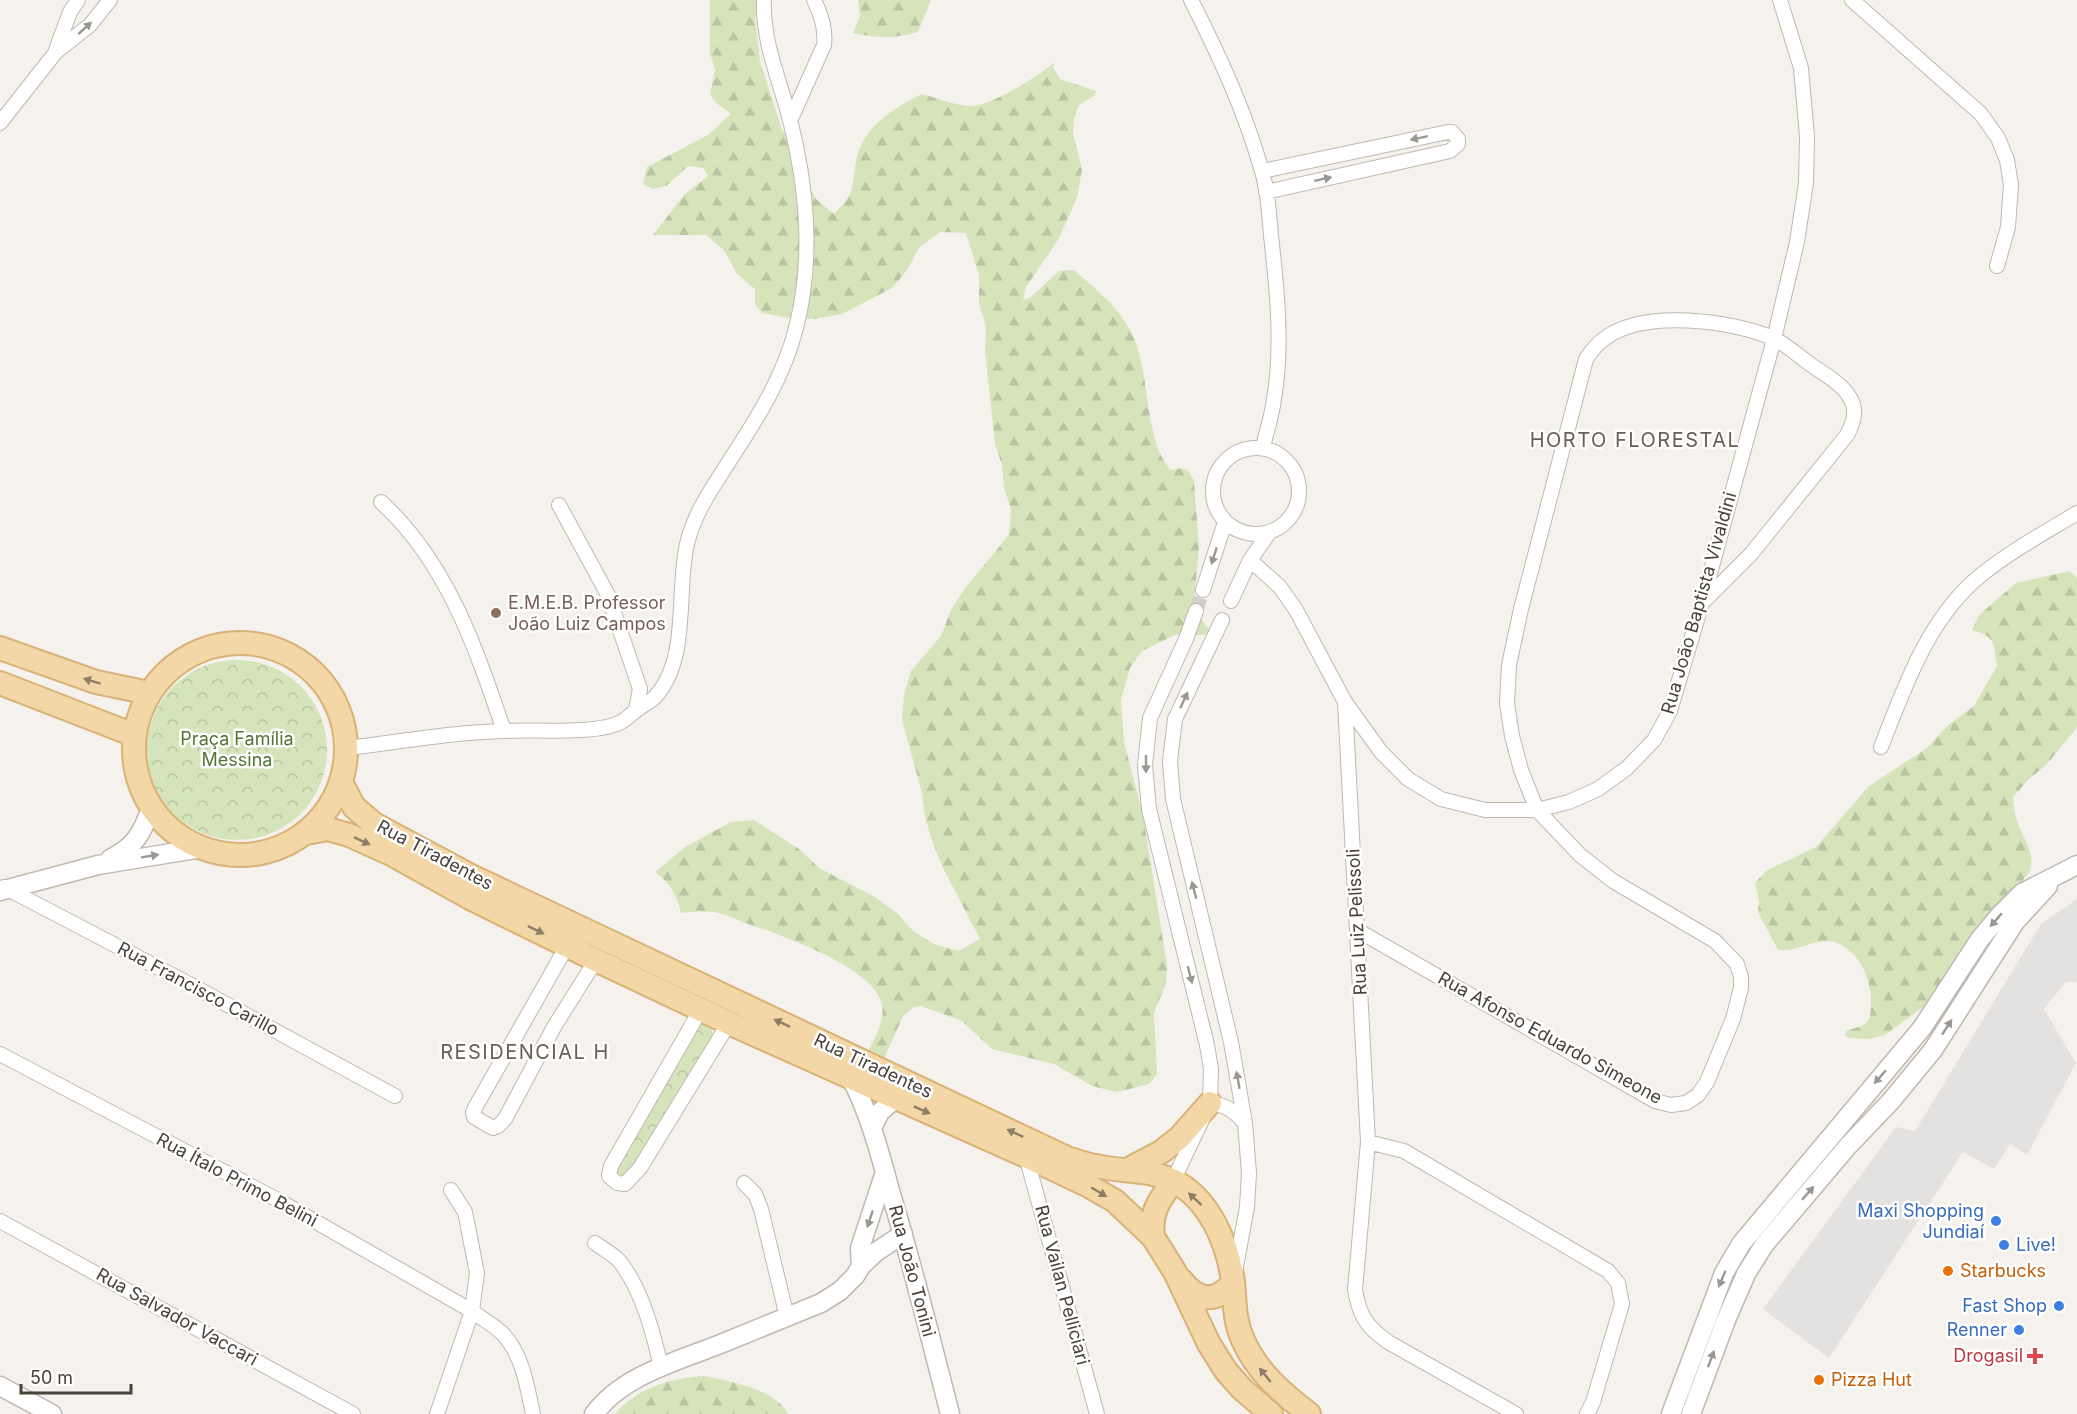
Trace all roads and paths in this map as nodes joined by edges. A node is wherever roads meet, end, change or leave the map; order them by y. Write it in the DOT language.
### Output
graph roads {
  1 [pos="78,0"];
  2 [pos="110,0"];
  3 [pos="764,0"];
  4 [pos="814,0"];
  5 [pos="1191,0"];
  6 [pos="1780,0"];
  7 [pos="1852,0"];
  8 [pos="56,52"];
  9 [pos="790,121"];
  10 [pos="0,123"];
  11 [pos="1262,171"];
  12 [pos="1266,192"];
  13 [pos="1997,266"];
  14 [pos="1774,339"];
  15 [pos="1263,448"];
  16 [pos="381,502"];
  17 [pos="559,505"];
  18 [pos="2077,513"];
  19 [pos="1225,522"];
  20 [pos="1269,533"];
  21 [pos="1250,560"];
  22 [pos="1203,590"];
  23 [pos="1231,601"];
  24 [pos="1702,603"];
  25 [pos="1196,611"];
  26 [pos="1222,620"];
  27 [pos="0,648"];
  28 [pos="0,683"];
  29 [pos="149,693"];
  30 [pos="1345,702"];
  31 [pos="636,710"];
  32 [pos="504,730"];
  33 [pos="134,735"];
  34 [pos="1881,747"];
  35 [pos="348,748"];
  36 [pos="342,784"];
  37 [pos="151,808"];
  38 [pos="1537,810"];
  39 [pos="306,832"];
  40 [pos="201,848"];
  41 [pos="98,865"];
  42 [pos="2077,865"];
  43 [pos="2060,875"];
  44 [pos="2,888"];
  45 [pos="1357,930"];
  46 [pos="567,946"];
  47 [pos="1997,950"];
  48 [pos="596,960"];
  49 [pos="1949,986"];
  50 [pos="701,1009"];
  51 [pos="729,1023"];
  52 [pos="0,1054"];
  53 [pos="851,1078"];
  54 [pos="395,1096"];
  55 [pos="896,1098"];
  56 [pos="1891,1101"];
  57 [pos="1210,1103"];
  58 [pos="1851,1112"];
  59 [pos="1245,1123"];
  60 [pos="872,1128"];
  61 [pos="1368,1142"];
  62 [pos="1026,1156"];
  63 [pos="1127,1170"];
  64 [pos="885,1172"];
  65 [pos="1173,1181"];
  66 [pos="744,1183"];
  67 [pos="451,1190"];
  68 [pos="0,1221"];
  69 [pos="1758,1221"];
  70 [pos="903,1234"];
  71 [pos="1154,1237"];
  72 [pos="595,1243"];
  73 [pos="861,1266"];
  74 [pos="1175,1272"];
  75 [pos="1746,1274"];
  76 [pos="1233,1283"];
  77 [pos="472,1311"];
  78 [pos="787,1317"];
  79 [pos="661,1367"];
  80 [pos="0,1386"];
  81 [pos="52,1414"];
  82 [pos="353,1414"];
  83 [pos="437,1414"];
  84 [pos="532,1414"];
  85 [pos="594,1414"];
  86 [pos="950,1414"];
  87 [pos="1097,1414"];
  88 [pos="1271,1414"];
  89 [pos="1309,1414"];
  90 [pos="1516,1414"];
  91 [pos="1587,1414"];
  92 [pos="1671,1414"];
  93 [pos="1691,1414"];
  1 -- 8 [label="street"];
  8 -- 2 [label="street, one-way"];
  3 -- 9 [label="street"];
  4 -- 9 [label="street"];
  5 -- 11 [label="street"];
  6 -- 14 [label="street, Rua João Baptista Vivaldini"];
  7 -- 13 [label="street"];
  8 -- 10 [label="street"];
  9 -- 31 [label="street"];
  11 -- 12 [label="street"];
  12 -- 11 [label="street, one-way"];
  12 -- 15 [label="street"];
  14 -- 24 [label="street, Rua João Baptista Vivaldini"];
  14 -- 24 [label="street, Rua Afonso Eduardo Simeone"];
  14 -- 38 [label="street, Rua Afonso Eduardo Simeone"];
  15 -- 19 [label="street"];
  15 -- 20 [label="street"];
  16 -- 32 [label="street"];
  17 -- 31 [label="street"];
  18 -- 34 [label="street"];
  19 -- 20 [label="street"];
  19 -- 22 [label="street, one-way"];
  20 -- 21 [label="street"];
  21 -- 23 [label="street"];
  21 -- 30 [label="street, Rua João Baptista Vivaldini"];
  24 -- 38 [label="street, Rua João Baptista Vivaldini"];
  25 -- 57 [label="street, one-way"];
  59 -- 26 [label="street, one-way"];
  29 -- 27 [label="main road, one-way"];
  28 -- 33 [label="main road"];
  29 -- 33 [label="main road"];
  29 -- 35 [label="main road"];
  30 -- 38 [label="street, Rua João Baptista Vivaldini"];
  30 -- 45 [label="street, Rua Luiz Pelissoli"];
  31 -- 32 [label="street"];
  32 -- 35 [label="street"];
  33 -- 37 [label="main road"];
  35 -- 36 [label="main road"];
  36 -- 39 [label="main road"];
  63 -- 36 [label="main road, Rua Tiradentes, one-way"];
  37 -- 40 [label="main road"];
  37 -- 41 [label="street"];
  38 -- 45 [label="street, Rua Afonso Eduardo Simeone"];
  39 -- 40 [label="main road"];
  39 -- 46 [label="main road, Rua Tiradentes, one-way"];
  41 -- 40 [label="street, one-way"];
  41 -- 44 [label="street"];
  42 -- 43 [label="street"];
  43 -- 47 [label="street"];
  43 -- 49 [label="street, one-way"];
  44 -- 54 [label="street, Rua Francisco Carillo"];
  45 -- 61 [label="street, Rua Luiz Pelissoli"];
  46 -- 48 [label="main road, Rua Tiradentes"];
  46 -- 48 [label="street"];
  47 -- 49 [label="street"];
  56 -- 47 [label="street, one-way"];
  48 -- 50 [label="main road, Rua Tiradentes"];
  49 -- 58 [label="street, one-way"];
  50 -- 51 [label="main road, Rua Tiradentes"];
  50 -- 51 [label="street"];
  51 -- 53 [label="main road, Rua Tiradentes"];
  52 -- 77 [label="street, Rua Ítalo Primo Belini"];
  53 -- 55 [label="main road, Rua Tiradentes"];
  53 -- 60 [label="street, Rua João Tonini"];
  55 -- 60 [label="street"];
  55 -- 62 [label="main road, Rua Tiradentes, one-way"];
  56 -- 58 [label="street"];
  75 -- 56 [label="street, one-way"];
  57 -- 59 [label="street"];
  57 -- 63 [label="main road"];
  57 -- 65 [label="street"];
  58 -- 69 [label="street"];
  59 -- 76 [label="street"];
  60 -- 64 [label="street, Rua João Tonini"];
  61 -- 90 [label="street, Rua Luiz Pelissoli"];
  61 -- 91 [label="street"];
  62 -- 71 [label="main road, Rua Tiradentes, one-way"];
  62 -- 87 [label="street, Rua Vailan Pelliciari"];
  63 -- 65 [label="main road, Rua Tiradentes"];
  64 -- 70 [label="street, Rua João Tonini"];
  64 -- 73 [label="street, one-way"];
  65 -- 71 [label="main road"];
  76 -- 65 [label="main road, Rua Tiradentes, one-way"];
  66 -- 78 [label="street"];
  67 -- 77 [label="street"];
  68 -- 82 [label="street, Rua Salvador Vaccari"];
  69 -- 75 [label="street"];
  69 -- 92 [label="street, one-way"];
  70 -- 73 [label="street"];
  70 -- 86 [label="street, Rua João Tonini"];
  71 -- 74 [label="main road, Rua Tiradentes"];
  72 -- 79 [label="street"];
  73 -- 78 [label="street"];
  74 -- 76 [label="main road"];
  74 -- 88 [label="main road, Rua Tiradentes"];
  93 -- 75 [label="street, one-way"];
  89 -- 76 [label="main road, Rua Tiradentes, one-way"];
  77 -- 83 [label="street"];
  77 -- 84 [label="street, Rua Ítalo Primo Belini"];
  78 -- 79 [label="street"];
  79 -- 85 [label="street"];
  80 -- 81 [label="street"];
}
